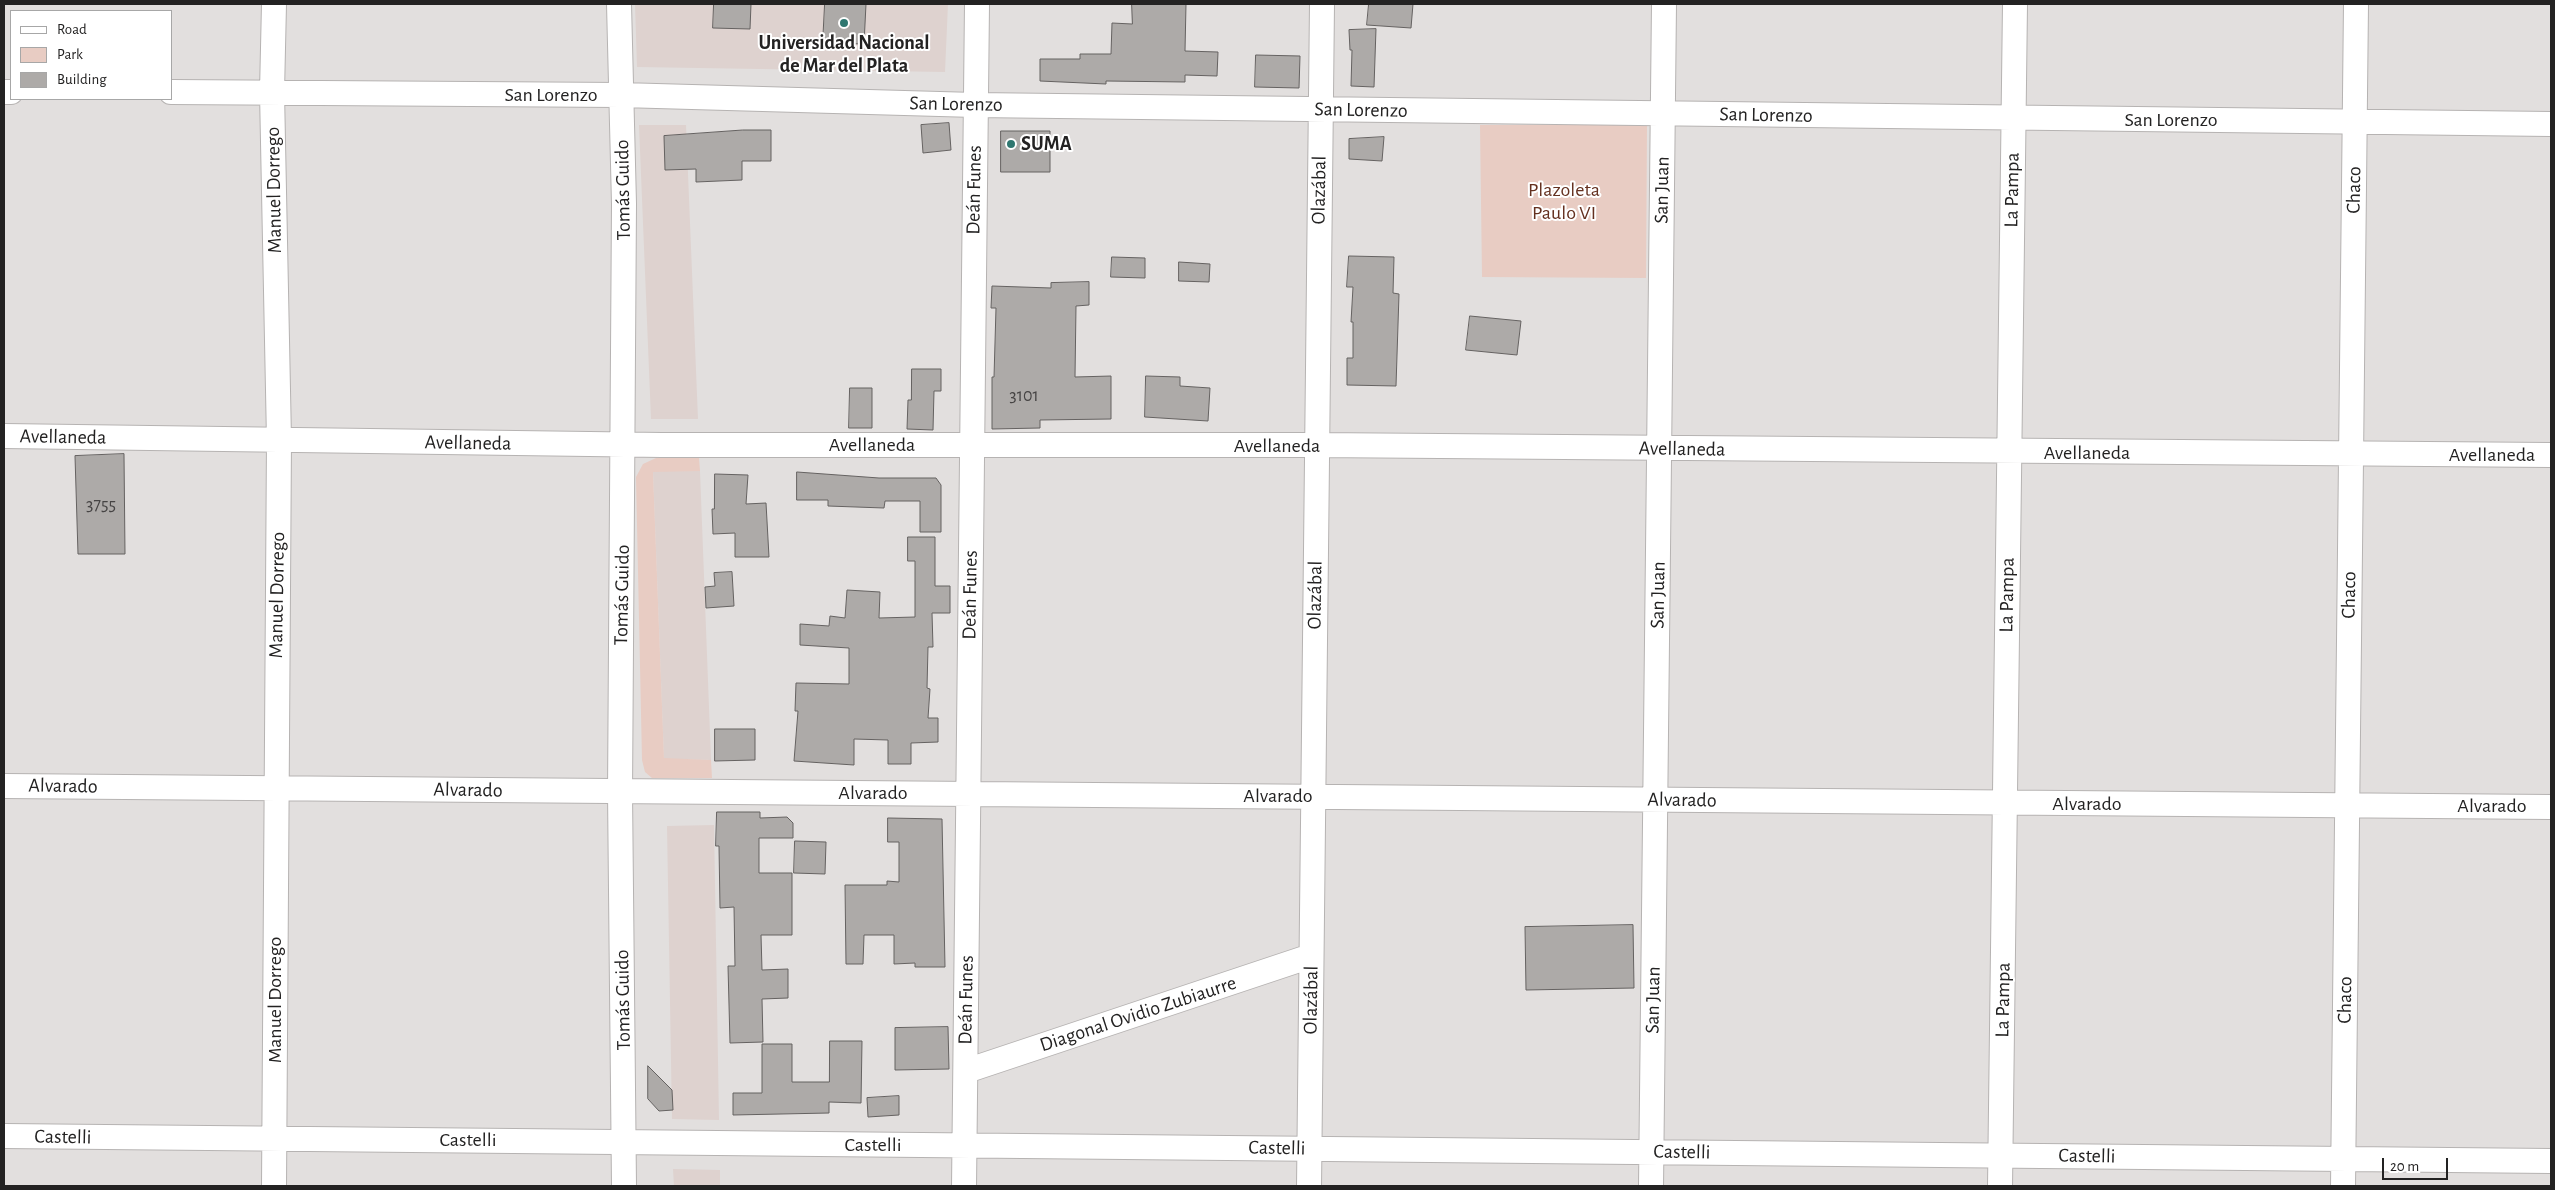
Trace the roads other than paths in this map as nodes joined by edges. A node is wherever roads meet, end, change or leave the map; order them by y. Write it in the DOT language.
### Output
graph roads {
  1 [pos="274,4"];
  2 [pos="619,4"];
  3 [pos="978,4"];
  4 [pos="1322,4"];
  5 [pos="1664,4"];
  6 [pos="2014,4"];
  7 [pos="2356,4"];
  8 [pos="172,92"];
  9 [pos="272,92"];
  10 [pos="620,95"];
  11 [pos="975,105"];
  12 [pos="1320,109"];
  13 [pos="1663,113"];
  14 [pos="2013,119"];
  15 [pos="2355,121"];
  16 [pos="2551,124"];
  17 [pos="4,436"];
  18 [pos="279,440"];
  19 [pos="624,445"];
  20 [pos="971,445"];
  21 [pos="1317,446"];
  22 [pos="1659,448"];
  23 [pos="2009,452"];
  24 [pos="2351,454"];
  25 [pos="2551,455"];
  26 [pos="4,786"];
  27 [pos="276,788"];
  28 [pos="620,792"];
  29 [pos="968,793"];
  30 [pos="1313,796"];
  31 [pos="1656,799"];
  32 [pos="2005,804"];
  33 [pos="2347,805"];
  34 [pos="2551,807"];
  35 [pos="1311,956"];
  36 [pos="966,1072"];
  37 [pos="4,1136"];
  38 [pos="274,1139"];
  39 [pos="624,1141"];
  40 [pos="965,1145"];
  41 [pos="1309,1149"];
  42 [pos="1652,1152"];
  43 [pos="2001,1156"];
  44 [pos="2343,1159"];
  45 [pos="2551,1161"];
  46 [pos="274,1186"];
  47 [pos="624,1186"];
  48 [pos="964,1186"];
  49 [pos="1309,1186"];
  50 [pos="1651,1186"];
  51 [pos="2000,1186"];
  52 [pos="2342,1186"];
  1 -- 9 [label="street, Manuel Dorrego"];
  2 -- 10 [label="street, Tomás Guido"];
  3 -- 11 [label="street, Deán Funes"];
  4 -- 12 [label="street, Olazábal"];
  5 -- 13 [label="street, San Juan"];
  6 -- 14 [label="street, La Pampa"];
  7 -- 15 [label="street, Chaco"];
  8 -- 9 [label="street, San Lorenzo"];
  9 -- 10 [label="street, San Lorenzo"];
  9 -- 18 [label="street, Manuel Dorrego"];
  10 -- 11 [label="street, San Lorenzo"];
  10 -- 19 [label="street, Tomás Guido"];
  11 -- 12 [label="street, San Lorenzo"];
  11 -- 20 [label="street, Deán Funes"];
  12 -- 13 [label="street, San Lorenzo"];
  12 -- 21 [label="street, Olazábal"];
  13 -- 14 [label="street, San Lorenzo"];
  13 -- 22 [label="street, San Juan"];
  14 -- 15 [label="street, San Lorenzo"];
  14 -- 23 [label="street, La Pampa"];
  15 -- 16 [label="street, San Lorenzo"];
  15 -- 24 [label="street, Chaco"];
  17 -- 18 [label="street, Avellaneda"];
  18 -- 19 [label="street, Avellaneda"];
  18 -- 27 [label="street, Manuel Dorrego"];
  19 -- 20 [label="street, Avellaneda"];
  19 -- 28 [label="street, Tomás Guido"];
  20 -- 21 [label="street, Avellaneda"];
  20 -- 29 [label="street, Deán Funes"];
  21 -- 22 [label="street, Avellaneda"];
  21 -- 30 [label="street, Olazábal"];
  22 -- 23 [label="street, Avellaneda"];
  22 -- 31 [label="street, San Juan"];
  23 -- 24 [label="street, Avellaneda"];
  23 -- 32 [label="street, La Pampa"];
  24 -- 25 [label="street, Avellaneda"];
  24 -- 33 [label="street, Chaco"];
  26 -- 27 [label="street, Alvarado"];
  27 -- 28 [label="street, Alvarado"];
  27 -- 38 [label="street, Manuel Dorrego"];
  28 -- 29 [label="street, Alvarado"];
  28 -- 39 [label="street, Tomás Guido"];
  29 -- 30 [label="street, Alvarado"];
  29 -- 36 [label="street, Deán Funes"];
  30 -- 31 [label="street, Alvarado"];
  30 -- 35 [label="street, Olazábal"];
  31 -- 32 [label="street, Alvarado"];
  31 -- 42 [label="street, San Juan"];
  32 -- 33 [label="street, Alvarado"];
  32 -- 43 [label="street, La Pampa"];
  33 -- 34 [label="street, Alvarado"];
  33 -- 44 [label="street, Chaco"];
  35 -- 36 [label="street, Diagonal Ovidio Zubiaurre"];
  35 -- 41 [label="street, Olazábal"];
  36 -- 40 [label="street, Deán Funes"];
  37 -- 38 [label="street, Castelli"];
  38 -- 39 [label="street, Castelli"];
  38 -- 46 [label="street, Manuel Dorrego"];
  39 -- 40 [label="street, Castelli"];
  39 -- 47 [label="street, Tomás Guido"];
  40 -- 41 [label="street, Castelli"];
  40 -- 48 [label="street, Deán Funes"];
  41 -- 42 [label="street, Castelli"];
  41 -- 49 [label="street, Olazábal"];
  42 -- 43 [label="street, Castelli"];
  42 -- 50 [label="street, San Juan"];
  43 -- 44 [label="street, Castelli"];
  43 -- 51 [label="street, La Pampa"];
  44 -- 45 [label="street, Castelli"];
  44 -- 52 [label="street, Chaco"];
}
